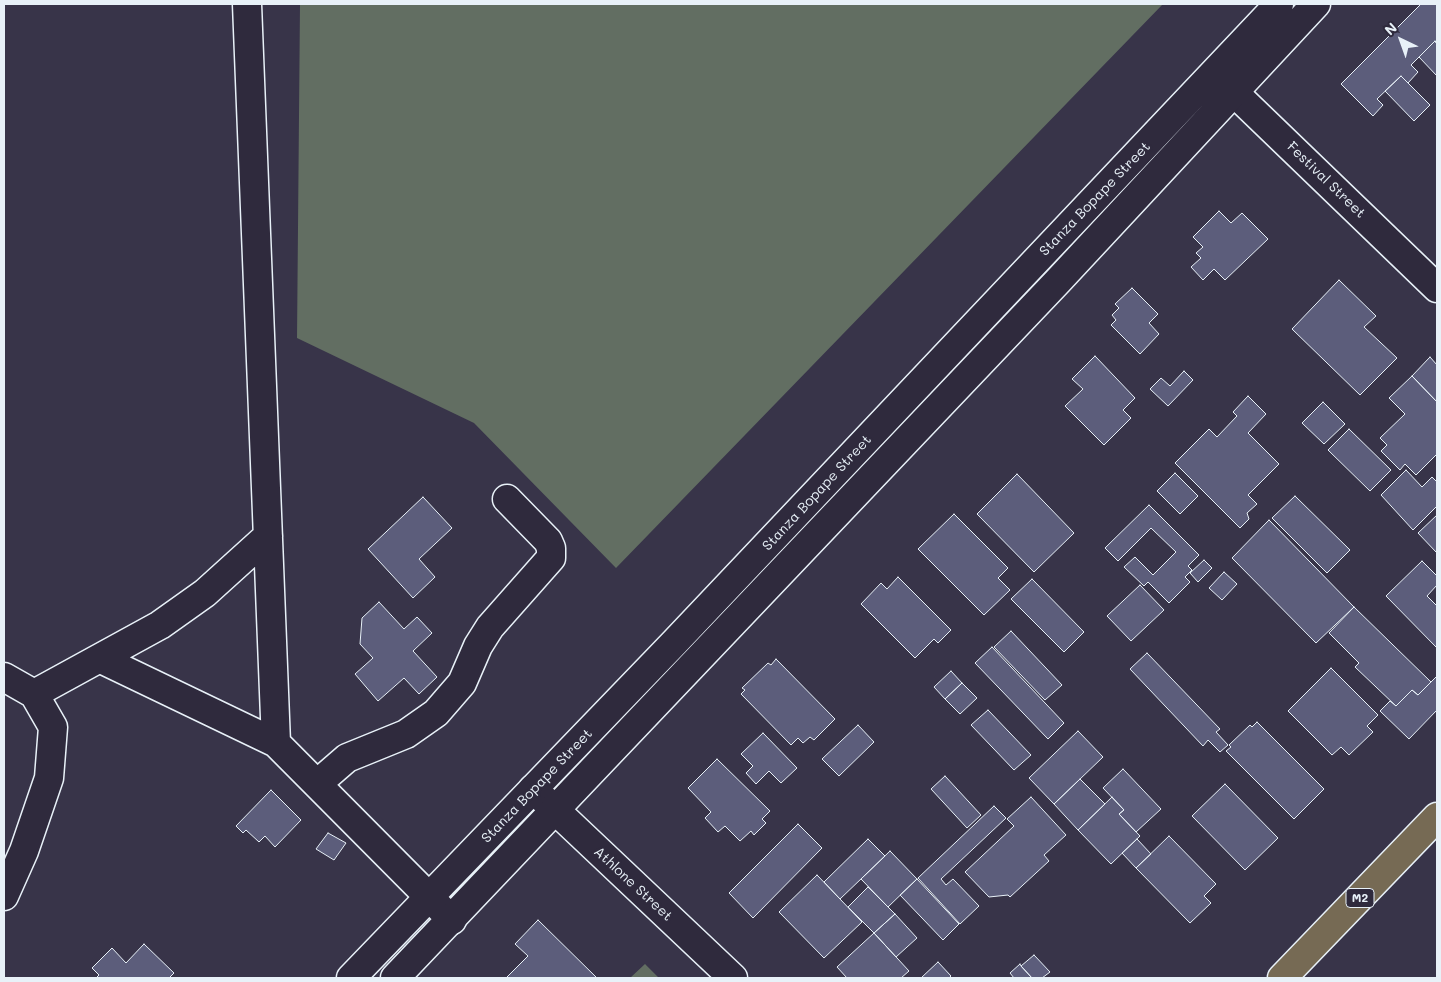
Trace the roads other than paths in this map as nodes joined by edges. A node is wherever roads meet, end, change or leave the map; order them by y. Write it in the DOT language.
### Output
graph roads {
  1 [pos="247,4"];
  2 [pos="1279,4"];
  3 [pos="1316,4"];
  4 [pos="1214,73"];
  5 [pos="1234,92"];
  6 [pos="1437,288"];
  7 [pos="506,499"];
  8 [pos="268,536"];
  9 [pos="101,659"];
  10 [pos="4,677"];
  11 [pos="34,694"];
  12 [pos="276,743"];
  13 [pos="317,784"];
  14 [pos="533,789"];
  15 [pos="555,811"];
  16 [pos="1437,817"];
  17 [pos="4,896"];
  18 [pos="429,897"];
  19 [pos="452,920"];
  20 [pos="350,978"];
  21 [pos="395,978"];
  22 [pos="733,978"];
  23 [pos="1282,978"];
  1 -- 8 [label="street"];
  2 -- 4 [label="street, Stanza Bopape Street"];
  3 -- 5 [label="street, Stanza Bopape Street"];
  4 -- 5 [label="street, Festival Street"];
  4 -- 14 [label="street, Stanza Bopape Street"];
  5 -- 6 [label="street, Festival Street"];
  5 -- 15 [label="street, Stanza Bopape Street"];
  7 -- 13 [label="street"];
  8 -- 9 [label="street"];
  8 -- 12 [label="street"];
  9 -- 11 [label="street"];
  9 -- 12 [label="street"];
  10 -- 11 [label="street"];
  11 -- 17 [label="street"];
  12 -- 13 [label="street"];
  13 -- 18 [label="street"];
  14 -- 15 [label="street, Athlone Street"];
  14 -- 18 [label="street, Stanza Bopape Street"];
  15 -- 19 [label="street, Stanza Bopape Street"];
  15 -- 22 [label="street, Athlone Street"];
  16 -- 23 [label="main road, M2"];
  18 -- 19 [label="street"];
  18 -- 20 [label="street, Stanza Bopape Street"];
  19 -- 21 [label="street, Stanza Bopape Street"];
}
